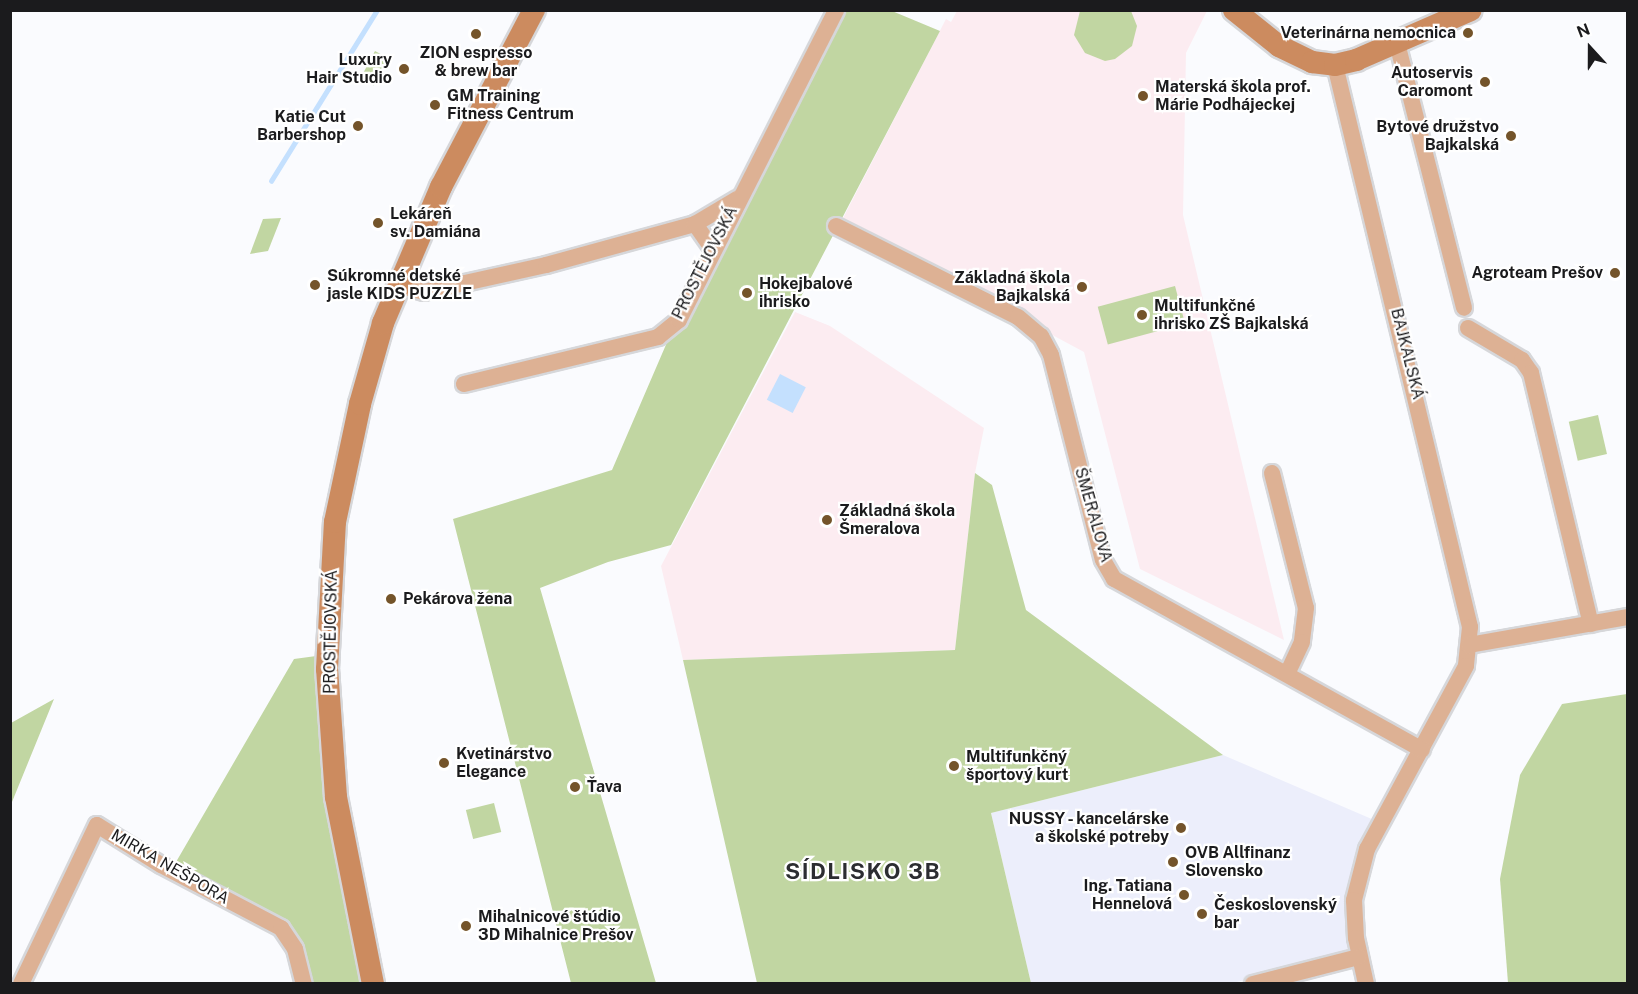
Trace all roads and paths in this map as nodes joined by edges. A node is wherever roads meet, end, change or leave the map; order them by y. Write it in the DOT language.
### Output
graph roads {
  1 [pos="534,10"];
  2 [pos="836,10"];
  3 [pos="1234,10"];
  4 [pos="1471,10"];
  5 [pos="1397,43"];
  6 [pos="1335,65"];
  7 [pos="738,199"];
  8 [pos="695,224"];
  9 [pos="836,226"];
  10 [pos="713,250"];
  11 [pos="398,285"];
  12 [pos="1464,308"];
  13 [pos="1468,328"];
  14 [pos="464,384"];
  15 [pos="1272,472"];
  16 [pos="1628,617"];
  17 [pos="1591,624"];
  18 [pos="1469,645"];
  19 [pos="1287,674"];
  20 [pos="1422,750"];
  21 [pos="1359,957"];
  22 [pos="21,984"];
  23 [pos="304,984"];
  24 [pos="373,984"];
  25 [pos="1253,984"];
  26 [pos="1366,984"];
  1 -- 11 [label="street, PROSTĚJOVSKÁ"];
  2 -- 7 [label="street, PROSTĚJOVSKÁ"];
  3 -- 6 [label="street"];
  4 -- 5 [label="street"];
  5 -- 6 [label="street"];
  5 -- 12 [label="street"];
  6 -- 18 [label="street, BAJKALSKÁ"];
  7 -- 8 [label="street, PROSTĚJOVSKÁ"];
  7 -- 10 [label="street, PROSTĚJOVSKÁ"];
  8 -- 10 [label="street"];
  8 -- 11 [label="street, PROSTĚJOVSKÁ"];
  9 -- 19 [label="street, ŠMERALOVA"];
  10 -- 14 [label="street, PROSTĚJOVSKÁ"];
  11 -- 24 [label="street, PROSTĚJOVSKÁ"];
  13 -- 17 [label="street"];
  15 -- 19 [label="street"];
  16 -- 17 [label="street"];
  17 -- 18 [label="street"];
  18 -- 20 [label="street, BAJKALSKÁ"];
  19 -- 20 [label="street, ŠMERALOVA"];
  20 -- 21 [label="street, BAJKALSKÁ"];
  21 -- 25 [label="street"];
  21 -- 26 [label="street, BAJKALSKÁ"];
  22 -- 23 [label="street, MIRKA NEŠPORA"];
}
